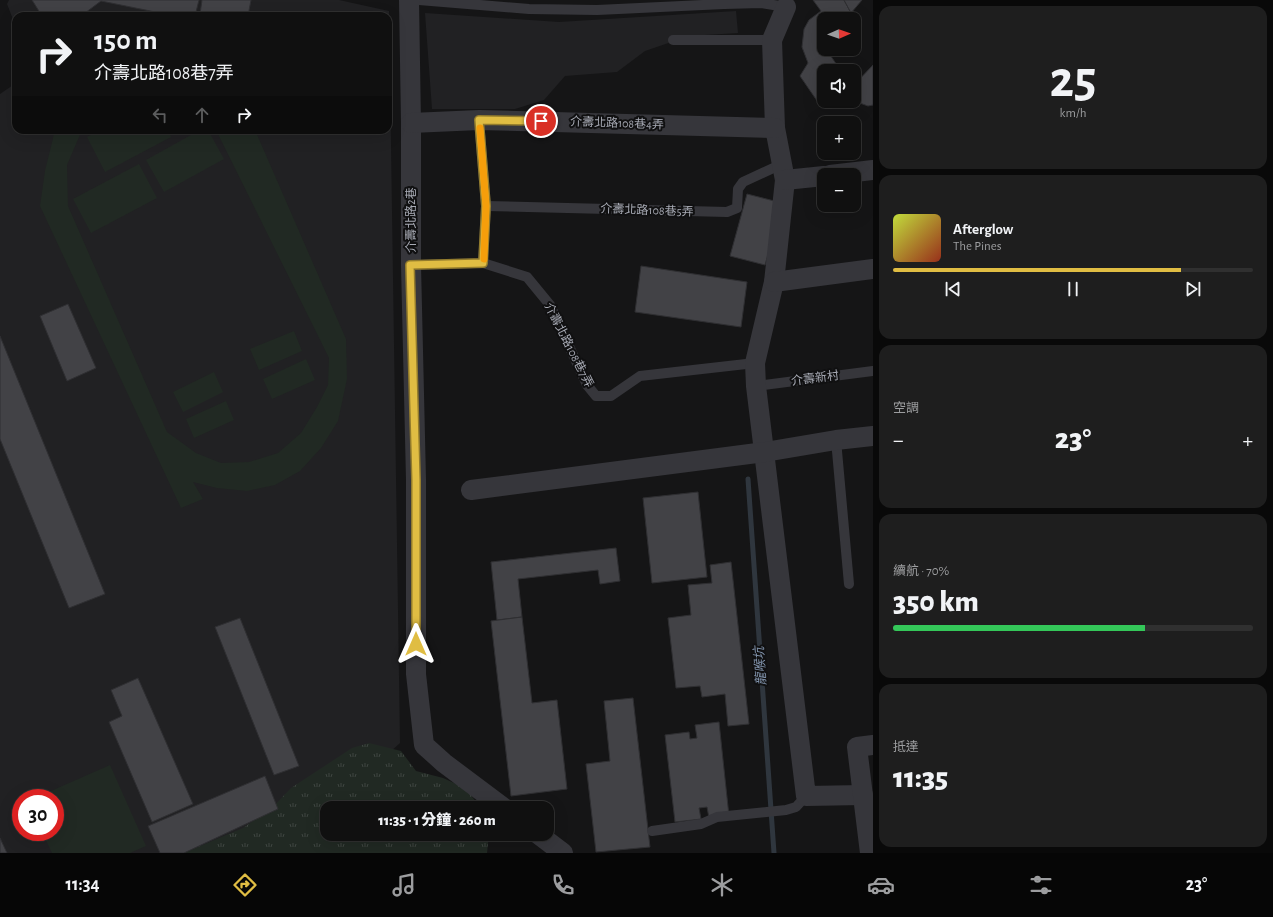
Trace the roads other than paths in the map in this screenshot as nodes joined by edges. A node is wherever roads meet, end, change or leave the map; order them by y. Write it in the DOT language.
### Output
graph roads {
  1 [pos="409,0"];
  2 [pos="420,0"];
  3 [pos="789,4"];
  4 [pos="673,40"];
  5 [pos="772,40"];
  6 [pos="479,120"];
  7 [pos="411,123"];
  8 [pos="775,128"];
  9 [pos="873,170"];
  10 [pos="861,171"];
  11 [pos="783,172"];
  12 [pos="817,175"];
  13 [pos="486,206"];
  14 [pos="483,263"];
  15 [pos="410,265"];
  16 [pos="873,269"];
  17 [pos="774,282"];
  18 [pos="755,363"];
  19 [pos="873,371"];
  20 [pos="756,386"];
  21 [pos="873,436"];
  22 [pos="836,440"];
  23 [pos="765,452"];
  24 [pos="471,490"];
  25 [pos="849,584"];
  26 [pos="873,745"];
  27 [pos="863,795"];
  28 [pos="806,796"];
  29 [pos="494,801"];
  30 [pos="652,831"];
  31 [pos="547,841"];
  32 [pos="563,853"];
  33 [pos="870,853"];
  1 -- 7 [label="street, 介壽北路2巷"];
  2 -- 3 [label="lane"];
  3 -- 5 [label="street"];
  4 -- 5 [label="lane"];
  5 -- 8 [label="street"];
  6 -- 7 [label="street, 介壽北路108巷4弄"];
  6 -- 8 [label="street, 介壽北路108巷4弄"];
  6 -- 13 [label="lane"];
  7 -- 15 [label="street, 介壽北路2巷"];
  8 -- 11 [label="street"];
  9 -- 10 [label="street"];
  11 -- 12 [label="street"];
  11 -- 13 [label="lane, 介壽北路108巷5弄"];
  11 -- 17 [label="street"];
  13 -- 14 [label="lane"];
  14 -- 15 [label="lane, 介壽北路108巷7弄"];
  14 -- 18 [label="lane, 介壽北路108巷7弄"];
  15 -- 29 [label="street, 介壽北路2巷"];
  16 -- 17 [label="street"];
  17 -- 18 [label="street"];
  18 -- 20 [label="street"];
  19 -- 20 [label="lane, 介壽新村"];
  20 -- 23 [label="street"];
  21 -- 22 [label="street"];
  22 -- 23 [label="street"];
  22 -- 25 [label="lane"];
  23 -- 24 [label="street"];
  23 -- 28 [label="street"];
  26 -- 27 [label="street"];
  27 -- 28 [label="street"];
  27 -- 33 [label="street"];
  28 -- 30 [label="lane"];
  31 -- 32 [label="street"];
}
